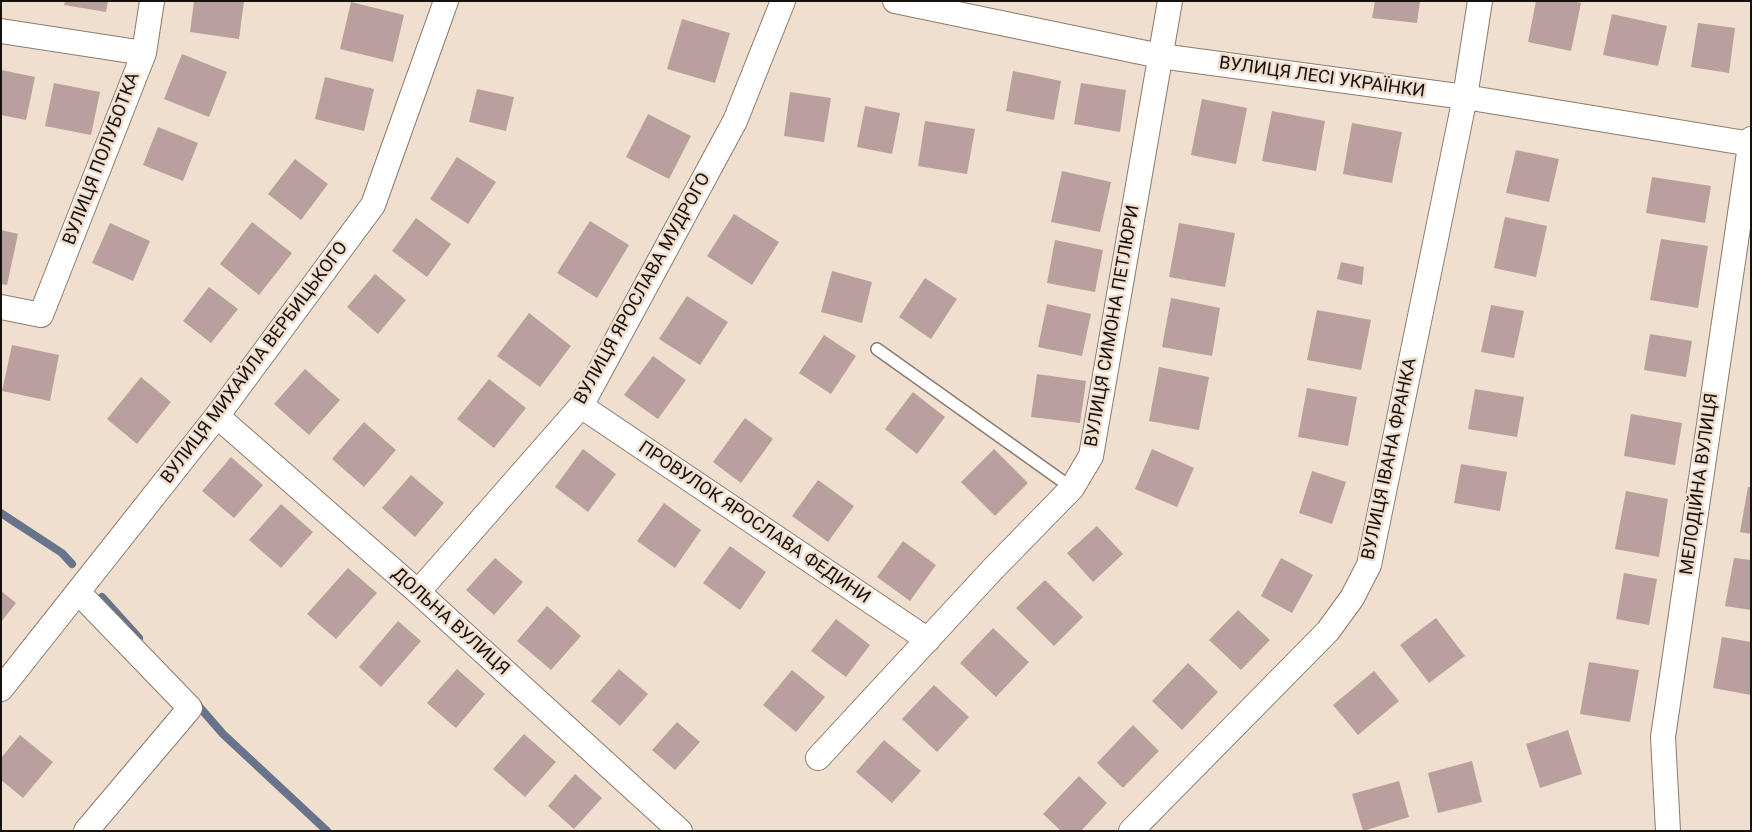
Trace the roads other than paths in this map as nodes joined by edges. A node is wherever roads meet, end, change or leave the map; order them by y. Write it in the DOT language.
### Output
graph roads {
  1 [pos="152,1"];
  2 [pos="446,1"];
  3 [pos="783,1"];
  4 [pos="895,1"];
  5 [pos="1170,1"];
  6 [pos="1480,1"];
  7 [pos="1,31"];
  8 [pos="144,53"];
  9 [pos="1160,56"];
  10 [pos="1465,97"];
  11 [pos="1750,142"];
  12 [pos="1,307"];
  13 [pos="878,349"];
  14 [pos="581,406"];
  15 [pos="217,416"];
  16 [pos="1072,488"];
  17 [pos="78,592"];
  18 [pos="418,592"];
  19 [pos="928,640"];
  20 [pos="1,689"];
  21 [pos="818,758"];
  22 [pos="86,831"];
  23 [pos="680,831"];
  24 [pos="1131,831"];
  25 [pos="1668,831"];
  1 -- 8 [label="street, ВУЛИЦЯ ПОЛУБОТКА"];
  2 -- 15 [label="street, ВУЛИЦЯ МИХАЙЛА ВЕРБИЦЬКОГО"];
  3 -- 14 [label="street, ВУЛИЦЯ ЯРОСЛАВА МУДРОГО"];
  4 -- 9 [label="street, ВУЛИЦЯ ЛЕСІ УКРАЇНКИ"];
  5 -- 9 [label="street, ВУЛИЦЯ СИМОНА ПЕТЛЮРИ"];
  6 -- 10 [label="street, ВУЛИЦЯ ІВАНА ФРАНКА"];
  7 -- 8 [label="street"];
  8 -- 12 [label="street, ВУЛИЦЯ ПОЛУБОТКА"];
  9 -- 10 [label="street, ВУЛИЦЯ ЛЕСІ УКРАЇНКИ"];
  9 -- 16 [label="street, ВУЛИЦЯ СИМОНА ПЕТЛЮРИ"];
  10 -- 11 [label="street, ВУЛИЦЯ ЛЕСІ УКРАЇНКИ"];
  10 -- 24 [label="street, ВУЛИЦЯ ІВАНА ФРАНКА"];
  11 -- 25 [label="street, МЕЛОДІЙНА ВУЛИЦЯ"];
  13 -- 16 [label="lane"];
  14 -- 18 [label="street, ВУЛИЦЯ ЯРОСЛАВА МУДРОГО"];
  14 -- 19 [label="street, ПРОВУЛОК ЯРОСЛАВА ФЕДИНИ"];
  15 -- 17 [label="street, ВУЛИЦЯ МИХАЙЛА ВЕРБИЦЬКОГО"];
  15 -- 18 [label="street, ДОЛЬНА ВУЛИЦЯ"];
  16 -- 19 [label="street, ВУЛИЦЯ СИМОНА ПЕТЛЮРИ"];
  17 -- 20 [label="street, ВУЛИЦЯ МИХАЙЛА ВЕРБИЦЬКОГО"];
  17 -- 22 [label="street"];
  18 -- 23 [label="street, ДОЛЬНА ВУЛИЦЯ"];
  19 -- 21 [label="street, ВУЛИЦЯ СИМОНА ПЕТЛЮРИ"];
}
